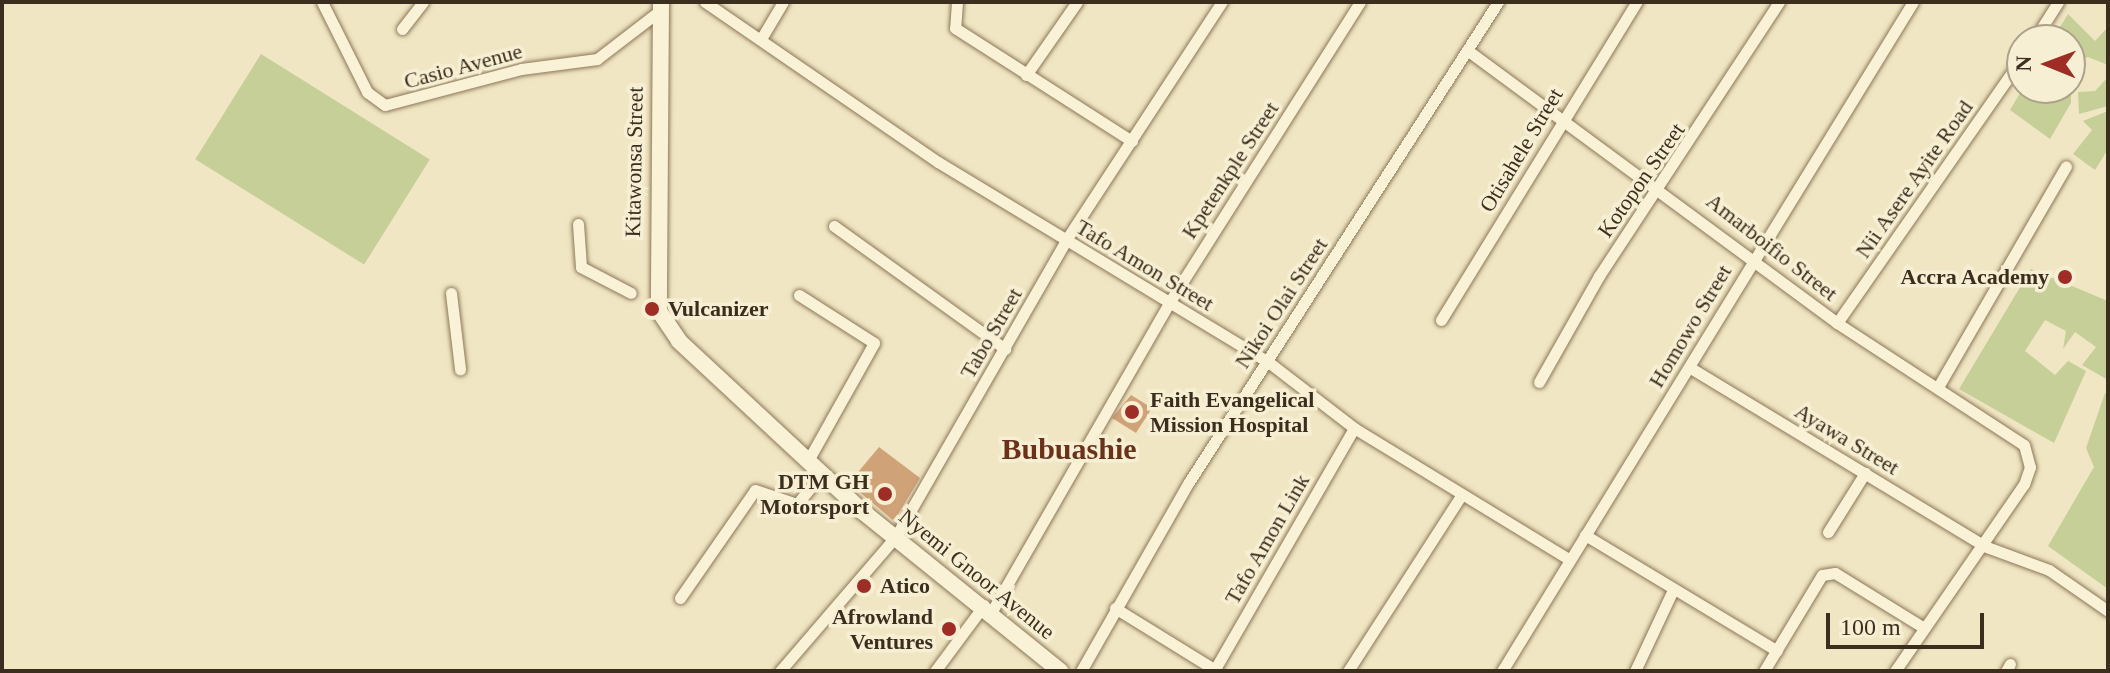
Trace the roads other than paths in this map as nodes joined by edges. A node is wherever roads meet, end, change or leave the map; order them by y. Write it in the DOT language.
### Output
graph roads {
  1 [pos="322,2"];
  2 [pos="423,2"];
  3 [pos="705,2"];
  4 [pos="783,2"];
  5 [pos="957,2"];
  6 [pos="1077,2"];
  7 [pos="1222,2"];
  8 [pos="1360,2"];
  9 [pos="1498,2"];
  10 [pos="1637,2"];
  11 [pos="1779,2"];
  12 [pos="1913,2"];
  13 [pos="2058,2"];
  14 [pos="659,8"];
  15 [pos="2044,24"];
  16 [pos="402,29"];
  17 [pos="761,39"];
  18 [pos="1467,50"];
  19 [pos="1026,75"];
  20 [pos="2006,81"];
  21 [pos="1564,117"];
  22 [pos="1132,141"];
  23 [pos="2066,166"];
  24 [pos="1659,186"];
  25 [pos="578,224"];
  26 [pos="834,226"];
  27 [pos="1066,240"];
  28 [pos="1754,257"];
  29 [pos="451,293"];
  30 [pos="631,293"];
  31 [pos="799,295"];
  32 [pos="1169,303"];
  33 [pos="659,311"];
  34 [pos="1441,320"];
  35 [pos="1837,323"];
  36 [pos="1005,349"];
  37 [pos="1267,361"];
  38 [pos="1689,367"];
  39 [pos="460,369"];
  40 [pos="1539,382"];
  41 [pos="1938,387"];
  42 [pos="1354,428"];
  43 [pos="809,459"];
  44 [pos="823,472"];
  45 [pos="1865,473"];
  46 [pos="1460,497"];
  47 [pos="1828,532"];
  48 [pos="1585,535"];
  49 [pos="896,536"];
  50 [pos="1984,546"];
  51 [pos="1567,558"];
  52 [pos="1673,590"];
  53 [pos="680,598"];
  54 [pos="988,607"];
  55 [pos="1115,608"];
  56 [pos="2108,611"];
  57 [pos="1924,628"];
  58 [pos="1777,651"];
  59 [pos="1216,670"];
  60 [pos="780,671"];
  61 [pos="935,671"];
  62 [pos="1060,671"];
  63 [pos="1081,671"];
  64 [pos="1348,671"];
  65 [pos="1502,671"];
  66 [pos="1635,671"];
  67 [pos="1764,671"];
  68 [pos="1895,671"];
  1 -- 14 [label="street, Casio Avenue"];
  2 -- 16 [label="street"];
  3 -- 17 [label="street, Tafo Amon Street"];
  4 -- 17 [label="street"];
  5 -- 19 [label="street"];
  6 -- 19 [label="street"];
  7 -- 22 [label="street, Tabo Street"];
  8 -- 32 [label="street, Kpetenkple Street"];
  9 -- 18 [label="street, Nikoi Olai Street"];
  10 -- 21 [label="street, Otisahele Street"];
  11 -- 24 [label="street, Kotopon Street"];
  12 -- 28 [label="street, Homowo Street"];
  13 -- 15 [label="street"];
  14 -- 33 [label="street, Kitawonsa Street"];
  17 -- 27 [label="street, Tafo Amon Street"];
  18 -- 21 [label="street, Amarboifio Street"];
  18 -- 37 [label="street, Nikoi Olai Street"];
  19 -- 22 [label="street"];
  20 -- 35 [label="street, Nii Asere Ayite Road"];
  21 -- 24 [label="street, Amarboifio Street"];
  21 -- 34 [label="street, Otisahele Street"];
  22 -- 27 [label="street, Tabo Street"];
  23 -- 41 [label="street"];
  24 -- 28 [label="street, Amarboifio Street"];
  24 -- 40 [label="street, Kotopon Street"];
  25 -- 30 [label="street"];
  26 -- 36 [label="street"];
  27 -- 32 [label="street, Tafo Amon Street"];
  27 -- 36 [label="street, Tabo Street"];
  28 -- 35 [label="street, Amarboifio Street"];
  28 -- 38 [label="street, Homowo Street"];
  29 -- 39 [label="street"];
  31 -- 43 [label="street"];
  32 -- 37 [label="street, Tafo Amon Street"];
  32 -- 54 [label="street, Kpetenkple Street"];
  33 -- 43 [label="street, Nyemi Gnoor Avenue"];
  35 -- 41 [label="street, Amarboifio Street"];
  36 -- 49 [label="street, Tabo Street"];
  37 -- 42 [label="street, Tafo Amon Street"];
  37 -- 55 [label="street, Nikoi Olai Street"];
  38 -- 45 [label="street, Ayawa Street"];
  38 -- 48 [label="street, Homowo Street"];
  41 -- 50 [label="street, Amarboifio Street"];
  42 -- 46 [label="street, Tafo Amon Street"];
  42 -- 59 [label="street, Tafo Amon Link"];
  43 -- 44 [label="street, Nyemi Gnoor Avenue"];
  44 -- 49 [label="street, Nyemi Gnoor Avenue"];
  44 -- 53 [label="street"];
  45 -- 47 [label="street"];
  45 -- 50 [label="street, Ayawa Street"];
  46 -- 51 [label="street, Tafo Amon Street"];
  46 -- 64 [label="street"];
  48 -- 51 [label="street, Homowo Street"];
  48 -- 52 [label="street"];
  49 -- 54 [label="street, Nyemi Gnoor Avenue"];
  49 -- 60 [label="street, Tabo Street"];
  50 -- 56 [label="street, Ayawa Street"];
  50 -- 57 [label="street"];
  51 -- 65 [label="street, Homowo Street"];
  52 -- 58 [label="street"];
  52 -- 66 [label="street"];
  54 -- 61 [label="street, Kpetenkple Street"];
  54 -- 62 [label="street, Nyemi Gnoor Avenue"];
  55 -- 59 [label="street"];
  55 -- 63 [label="street, Nikoi Olai Street"];
  57 -- 58 [label="street"];
  57 -- 68 [label="street"];
  58 -- 67 [label="street"];
}
